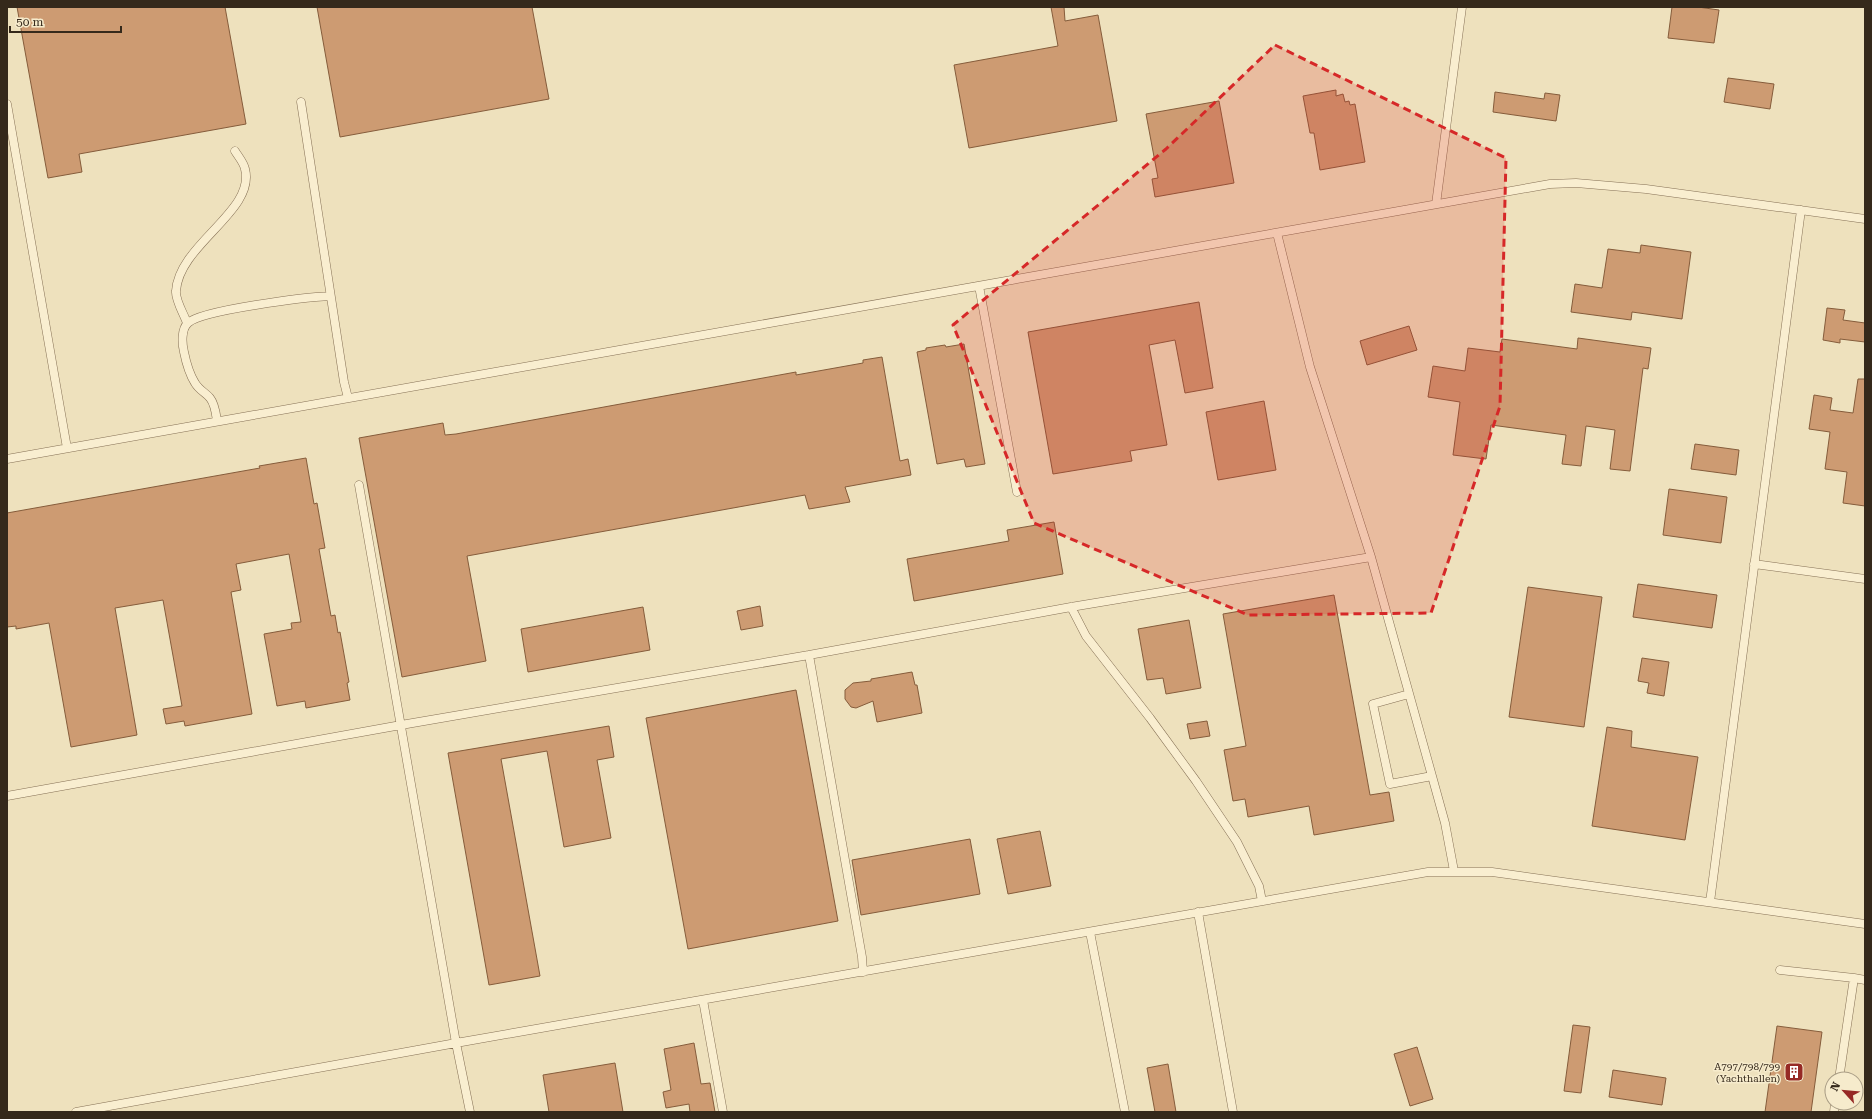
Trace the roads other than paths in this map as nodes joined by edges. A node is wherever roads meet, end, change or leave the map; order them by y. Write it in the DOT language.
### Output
graph roads {
  1 [pos="1462,7"];
  2 [pos="300,102"];
  3 [pos="7,104"];
  4 [pos="235,151"];
  5 [pos="1436,204"];
  6 [pos="1801,210"];
  7 [pos="1865,219"];
  8 [pos="1277,233"];
  9 [pos="979,286"];
  10 [pos="330,296"];
  11 [pos="187,323"];
  12 [pos="348,398"];
  13 [pos="217,421"];
  14 [pos="67,448"];
  15 [pos="7,459"];
  16 [pos="359,486"];
  17 [pos="1017,492"];
  18 [pos="1371,557"];
  19 [pos="1754,564"];
  20 [pos="1865,579"];
  21 [pos="1071,607"];
  22 [pos="809,655"];
  23 [pos="1409,694"];
  24 [pos="401,725"];
  25 [pos="1432,776"];
  26 [pos="7,796"];
  27 [pos="1454,870"];
  28 [pos="1262,901"];
  29 [pos="1710,902"];
  30 [pos="1198,912"];
  31 [pos="1865,924"];
  32 [pos="1090,932"];
  33 [pos="1780,970"];
  34 [pos="863,972"];
  35 [pos="1854,978"];
  36 [pos="1865,980"];
  37 [pos="703,1000"];
  38 [pos="456,1043"];
  39 [pos="1840,1071"];
  40 [pos="76,1112"];
  41 [pos="470,1112"];
  42 [pos="723,1112"];
  43 [pos="1125,1112"];
  44 [pos="1233,1112"];
  1 -- 5 [label="lane"];
  2 -- 10 [label="lane"];
  3 -- 14 [label="lane"];
  4 -- 11 [label="lane"];
  5 -- 6 [label="lane"];
  5 -- 8 [label="lane"];
  6 -- 7 [label="lane"];
  6 -- 19 [label="lane"];
  8 -- 9 [label="lane"];
  8 -- 18 [label="lane"];
  9 -- 12 [label="lane"];
  9 -- 17 [label="lane"];
  10 -- 11 [label="lane"];
  10 -- 12 [label="lane"];
  11 -- 13 [label="lane"];
  12 -- 13 [label="lane"];
  13 -- 14 [label="lane"];
  14 -- 15 [label="lane"];
  16 -- 24 [label="lane"];
  18 -- 21 [label="lane"];
  18 -- 23 [label="lane"];
  19 -- 20 [label="lane"];
  19 -- 29 [label="lane"];
  21 -- 22 [label="lane"];
  21 -- 28 [label="lane"];
  22 -- 24 [label="lane"];
  22 -- 34 [label="lane"];
  23 -- 25 [label="lane"];
  23 -- 25 [label="lane"];
  24 -- 26 [label="lane"];
  24 -- 38 [label="lane"];
  25 -- 27 [label="lane"];
  27 -- 28 [label="lane"];
  27 -- 29 [label="lane"];
  28 -- 30 [label="lane"];
  29 -- 31 [label="lane"];
  30 -- 32 [label="lane"];
  30 -- 44 [label="lane"];
  32 -- 34 [label="lane"];
  32 -- 43 [label="lane"];
  33 -- 35 [label="lane"];
  34 -- 37 [label="lane"];
  35 -- 36 [label="lane"];
  35 -- 39 [label="lane"];
  37 -- 38 [label="lane"];
  37 -- 42 [label="lane"];
  38 -- 40 [label="lane"];
  38 -- 41 [label="lane"];
}
